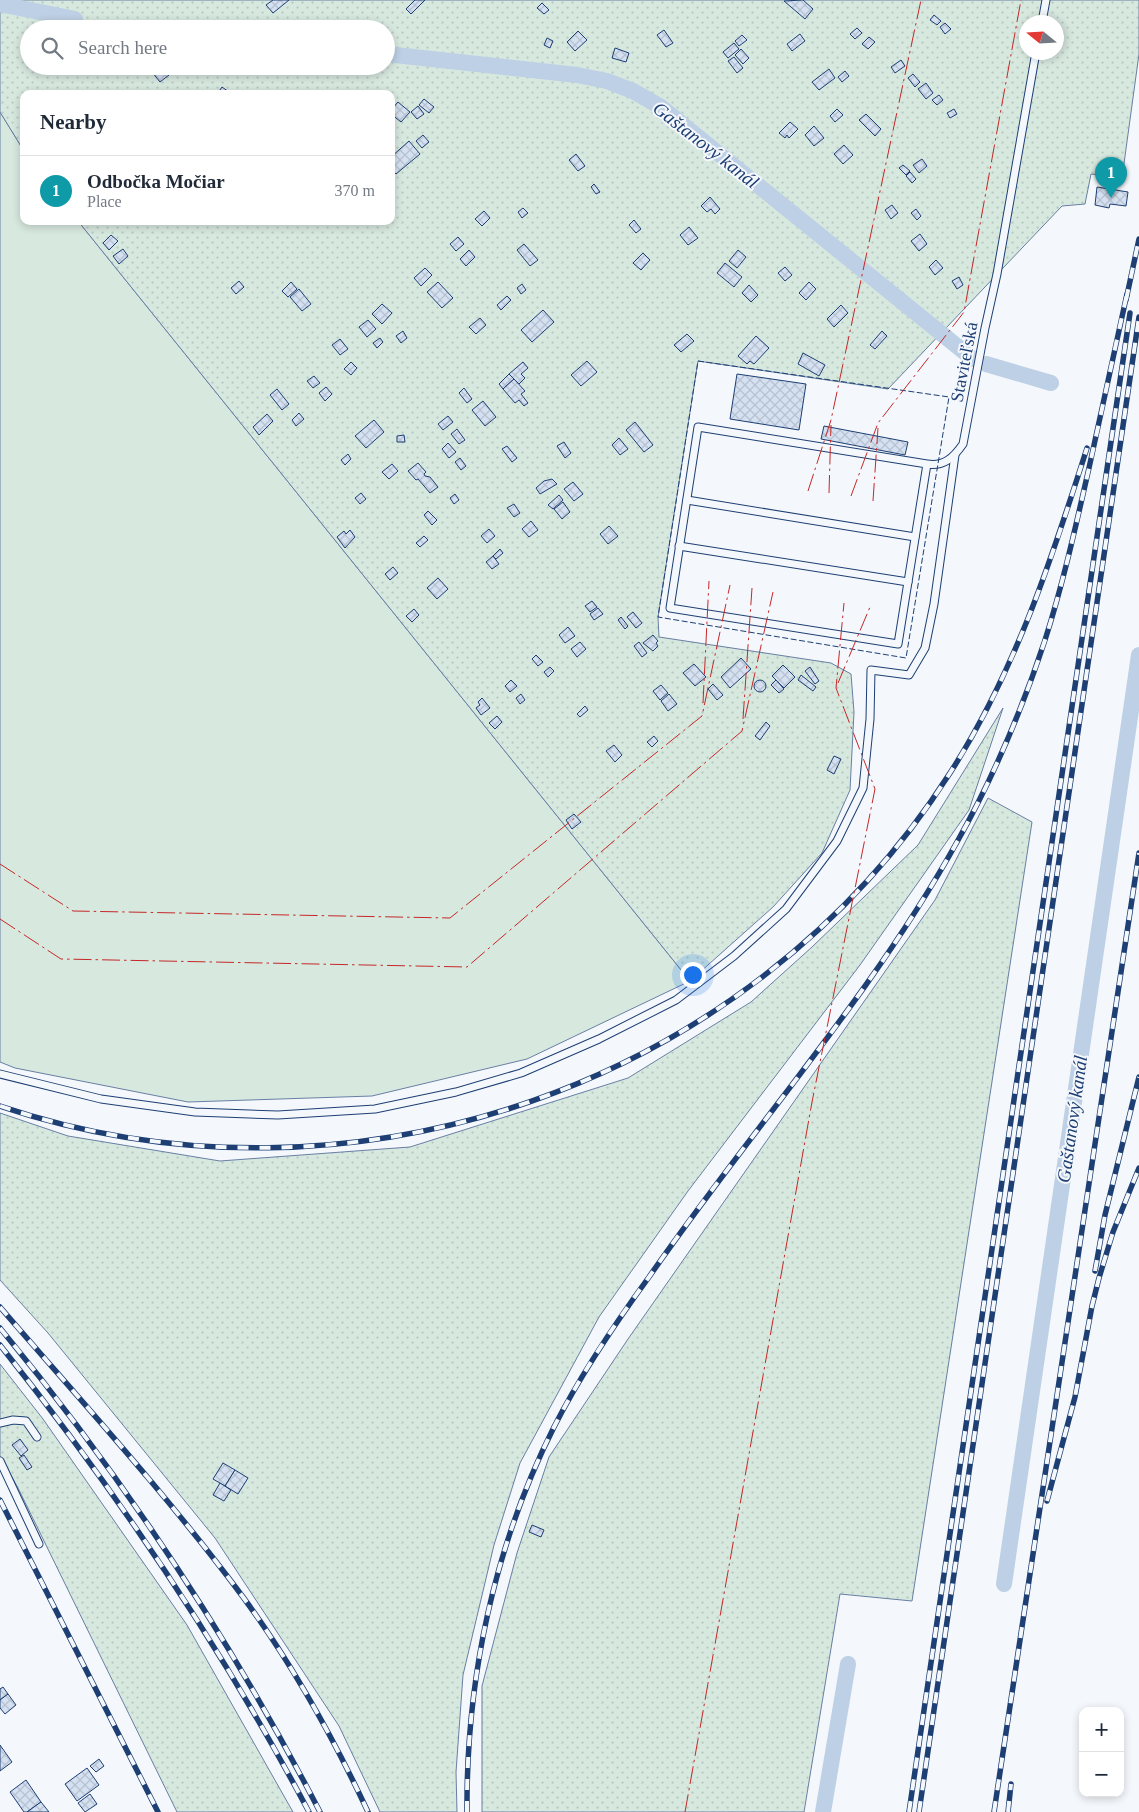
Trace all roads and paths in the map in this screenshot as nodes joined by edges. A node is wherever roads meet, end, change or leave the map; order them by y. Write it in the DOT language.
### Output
graph roads {
  1 [pos="1046,0"];
  2 [pos="1043,15"];
  3 [pos="1035,60"];
  4 [pos="955,455"];
  5 [pos="927,464"];
  6 [pos="687,500"];
  7 [pos="915,537"];
  8 [pos="679,546"];
  9 [pos="908,582"];
  10 [pos="0,1074"];
  11 [pos="0,1423"];
  12 [pos="37,1437"];
  13 [pos="0,1461"];
  14 [pos="39,1544"];
  1 -- 2 [label="lane"];
  3 -- 4 [label="lane, Staviteľská"];
  4 -- 5 [label="lane"];
  4 -- 10 [label="lane, Staviteľská"];
  5 -- 6 [label="lane"];
  5 -- 7 [label="lane"];
  6 -- 7 [label="lane"];
  6 -- 8 [label="lane"];
  7 -- 9 [label="lane"];
  8 -- 9 [label="lane"];
  8 -- 9 [label="lane"];
  11 -- 12 [label="lane"];
  13 -- 14 [label="lane"];
}
